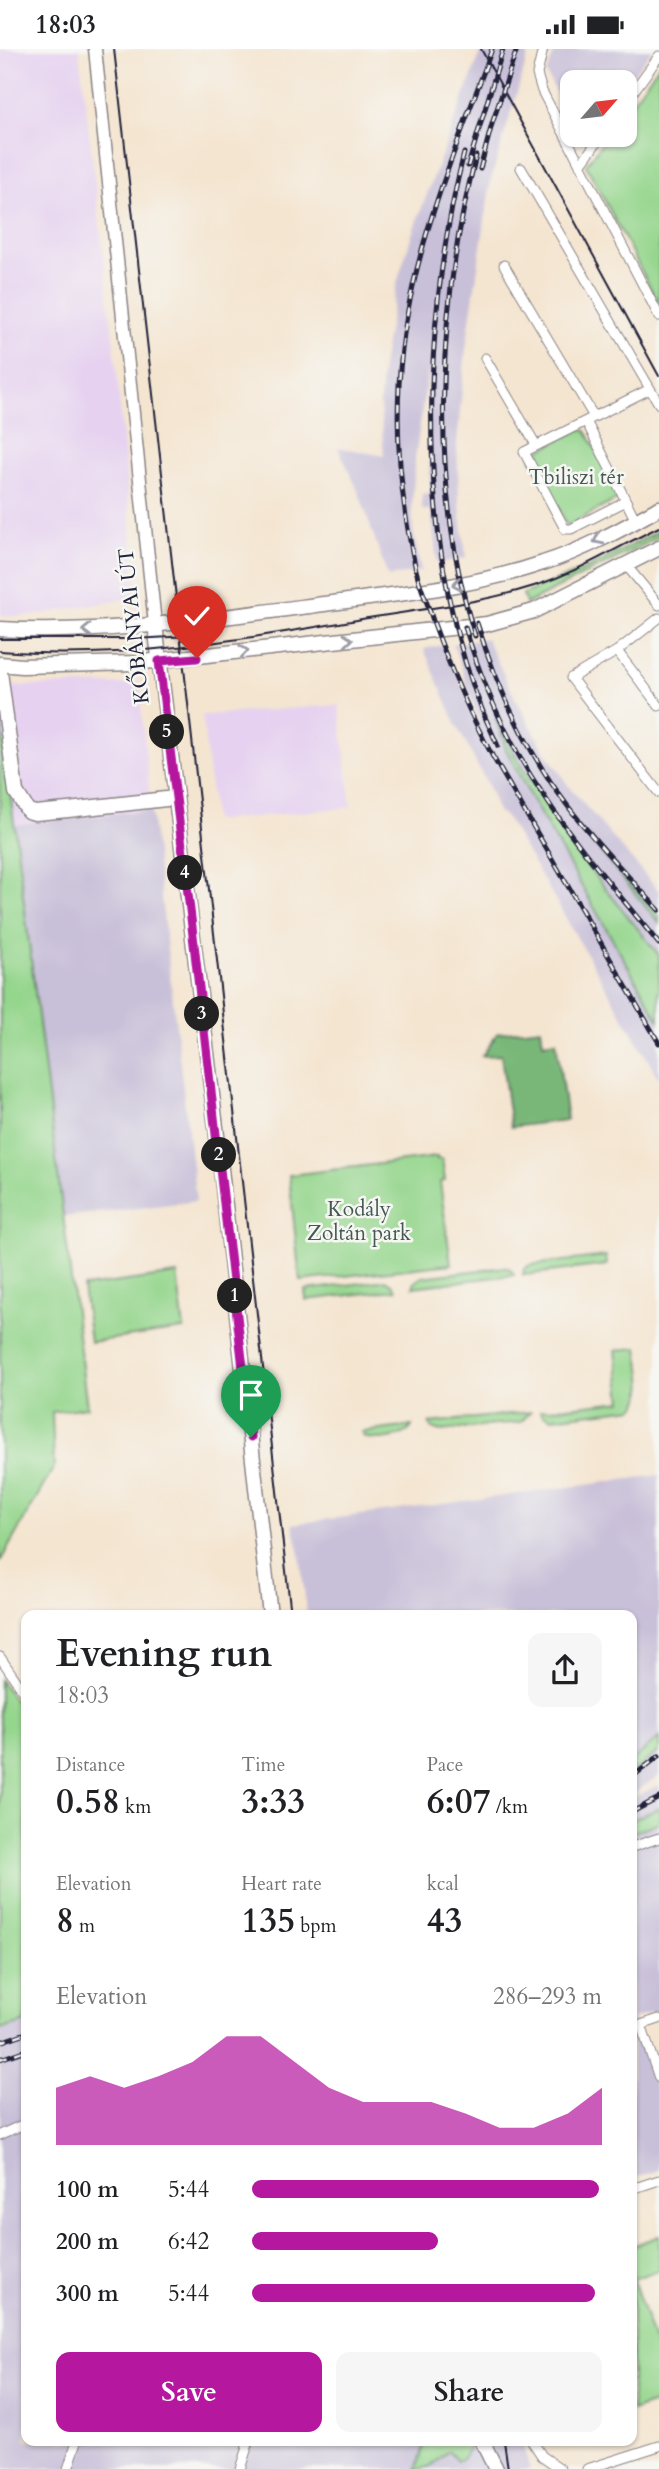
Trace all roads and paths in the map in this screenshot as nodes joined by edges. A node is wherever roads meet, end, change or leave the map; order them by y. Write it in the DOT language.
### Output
graph roads {
  1 [pos="95,49"];
  2 [pos="543,49"];
  3 [pos="659,56"];
  4 [pos="637,86"];
  5 [pos="593,147"];
  6 [pos="580,165"];
  7 [pos="522,168"];
  8 [pos="504,265"];
  9 [pos="659,316"];
  10 [pos="485,358"];
  11 [pos="650,389"];
  12 [pos="659,404"];
  13 [pos="590,419"];
  14 [pos="536,445"];
  15 [pos="626,501"];
  16 [pos="659,508"];
  17 [pos="636,521"];
  18 [pos="659,548"];
  19 [pos="626,565"];
  20 [pos="659,605"];
  21 [pos="659,618"];
  22 [pos="155,624"];
  23 [pos="0,629"];
  24 [pos="617,651"];
  25 [pos="159,661"];
  26 [pos="0,664"];
  27 [pos="0,672"];
  28 [pos="659,706"];
  29 [pos="659,793"];
  30 [pos="174,799"];
  31 [pos="269,1610"];
  32 [pos="0,1657"];
  33 [pos="21,1688"];
  34 [pos="659,1837"];
  35 [pos="637,1845"];
  36 [pos="659,2019"];
  37 [pos="637,2027"];
  38 [pos="637,2029"];
  39 [pos="659,2078"];
  40 [pos="21,2125"];
  41 [pos="0,2135"];
  42 [pos="659,2181"];
  43 [pos="637,2188"];
  44 [pos="75,2446"];
  45 [pos="247,2446"];
  46 [pos="483,2446"];
  47 [pos="484,2446"];
  48 [pos="535,2446"];
  49 [pos="659,2446"];
  50 [pos="68,2469"];
  51 [pos="240,2469"];
  52 [pos="486,2469"];
  53 [pos="496,2469"];
  54 [pos="560,2469"];
  55 [pos="587,2469"];
  1 -- 22 [label="main road, KŐBÁNYAI ÚT"];
  2 -- 6 [label="street"];
  3 -- 4 [label="street"];
  5 -- 6 [label="street"];
  6 -- 9 [label="street"];
  7 -- 11 [label="street"];
  8 -- 13 [label="street"];
  10 -- 14 [label="street"];
  11 -- 12 [label="street"];
  11 -- 13 [label="street"];
  13 -- 14 [label="street"];
  13 -- 15 [label="street"];
  14 -- 15 [label="street"];
  15 -- 17 [label="street"];
  16 -- 17 [label="main road"];
  17 -- 22 [label="main road, one-way"];
  18 -- 19 [label="main road"];
  19 -- 20 [label="street"];
  25 -- 19 [label="main road, one-way"];
  21 -- 24 [label="street"];
  22 -- 23 [label="main road, one-way"];
  22 -- 25 [label="main road, KŐBÁNYAI ÚT"];
  24 -- 28 [label="street"];
  24 -- 29 [label="street"];
  25 -- 26 [label="main road"];
  25 -- 30 [label="main road, KŐBÁNYAI ÚT"];
  27 -- 30 [label="main road"];
  30 -- 31 [label="main road, KŐBÁNYAI ÚT"];
  32 -- 33 [label="street"];
  34 -- 35 [label="street"];
  36 -- 37 [label="street"];
  38 -- 39 [label="street"];
  40 -- 41 [label="street"];
  42 -- 43 [label="street"];
  44 -- 50 [label="street"];
  45 -- 51 [label="street"];
  46 -- 52 [label="main road"];
  47 -- 53 [label="main road"];
  48 -- 54 [label="street"];
  49 -- 55 [label="street"];
}
